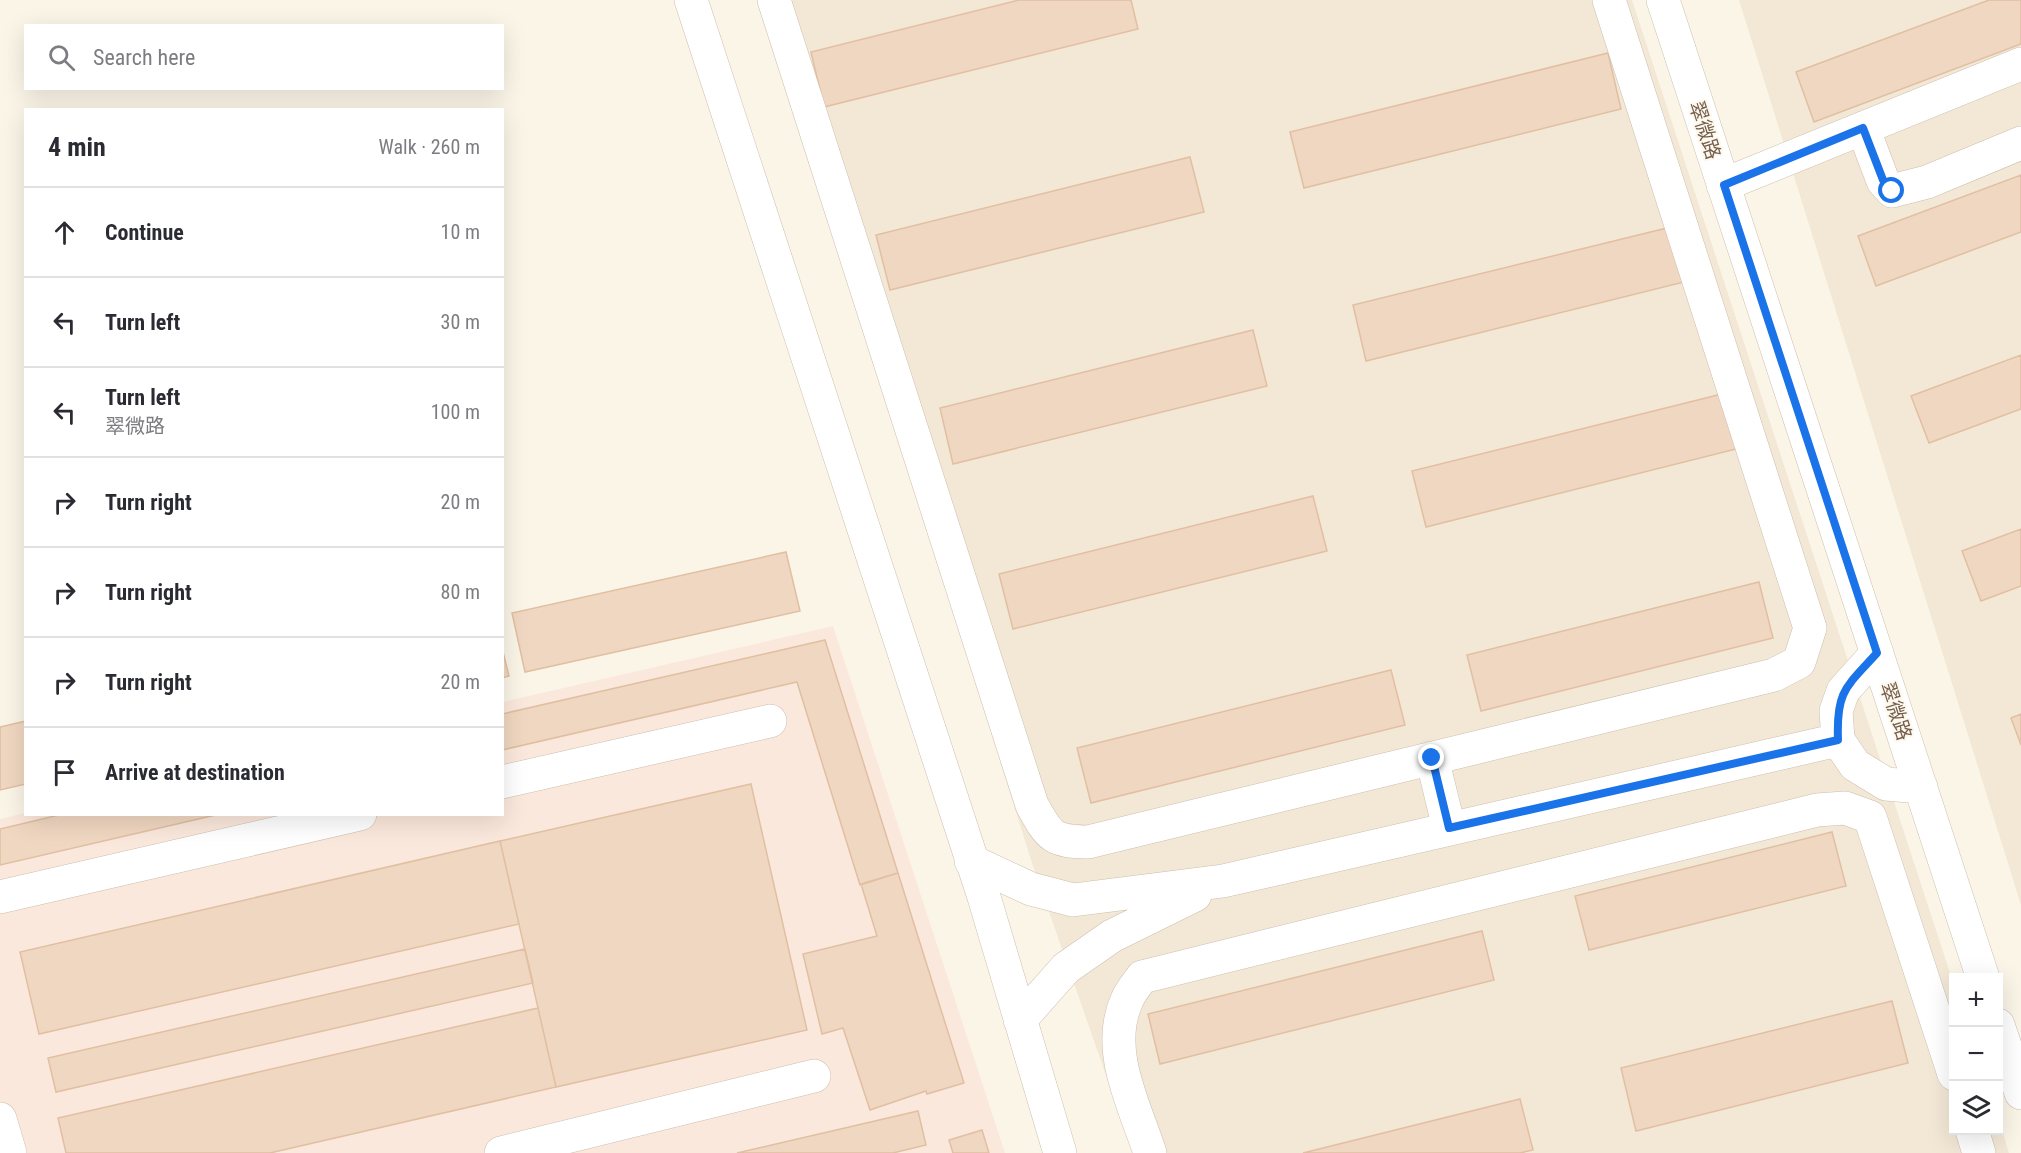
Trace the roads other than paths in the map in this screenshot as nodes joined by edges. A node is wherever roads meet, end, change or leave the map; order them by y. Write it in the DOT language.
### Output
graph roads {
  1 [pos="691,0"];
  2 [pos="774,0"];
  3 [pos="1609,0"];
  4 [pos="1663,0"];
  5 [pos="2021,64"];
  6 [pos="1863,128"];
  7 [pos="2021,143"];
  8 [pos="1724,185"];
  9 [pos="1877,653"];
  10 [pos="770,721"];
  11 [pos="1838,740"];
  12 [pos="1432,758"];
  13 [pos="504,782"];
  14 [pos="1921,787"];
  15 [pos="351,816"];
  16 [pos="1449,828"];
  17 [pos="972,861"];
  18 [pos="1223,881"];
  19 [pos="0,897"];
  20 [pos="1981,973"];
  21 [pos="1020,1020"];
  22 [pos="1999,1027"];
  23 [pos="1949,1062"];
  24 [pos="814,1076"];
  25 [pos="2021,1093"];
  26 [pos="0,1119"];
  27 [pos="1973,1135"];
  28 [pos="10,1153"];
  29 [pos="501,1153"];
  30 [pos="1060,1153"];
  31 [pos="1150,1153"];
  32 [pos="1979,1153"];
  1 -- 17 [label="street"];
  2 -- 12 [label="street"];
  3 -- 12 [label="street"];
  4 -- 8 [label="street, 翠微路"];
  5 -- 6 [label="street"];
  6 -- 7 [label="street"];
  6 -- 8 [label="street"];
  8 -- 9 [label="street, 翠微路"];
  9 -- 11 [label="street"];
  9 -- 14 [label="street, 翠微路"];
  10 -- 13 [label="street"];
  11 -- 14 [label="street"];
  11 -- 16 [label="street"];
  12 -- 16 [label="street"];
  14 -- 20 [label="street, 翠微路"];
  15 -- 19 [label="street"];
  16 -- 18 [label="street"];
  17 -- 18 [label="street"];
  17 -- 21 [label="street"];
  18 -- 21 [label="street"];
  21 -- 30 [label="street"];
  22 -- 25 [label="street"];
  23 -- 31 [label="street"];
  24 -- 29 [label="street"];
  26 -- 28 [label="street"];
  27 -- 32 [label="street"];
}
